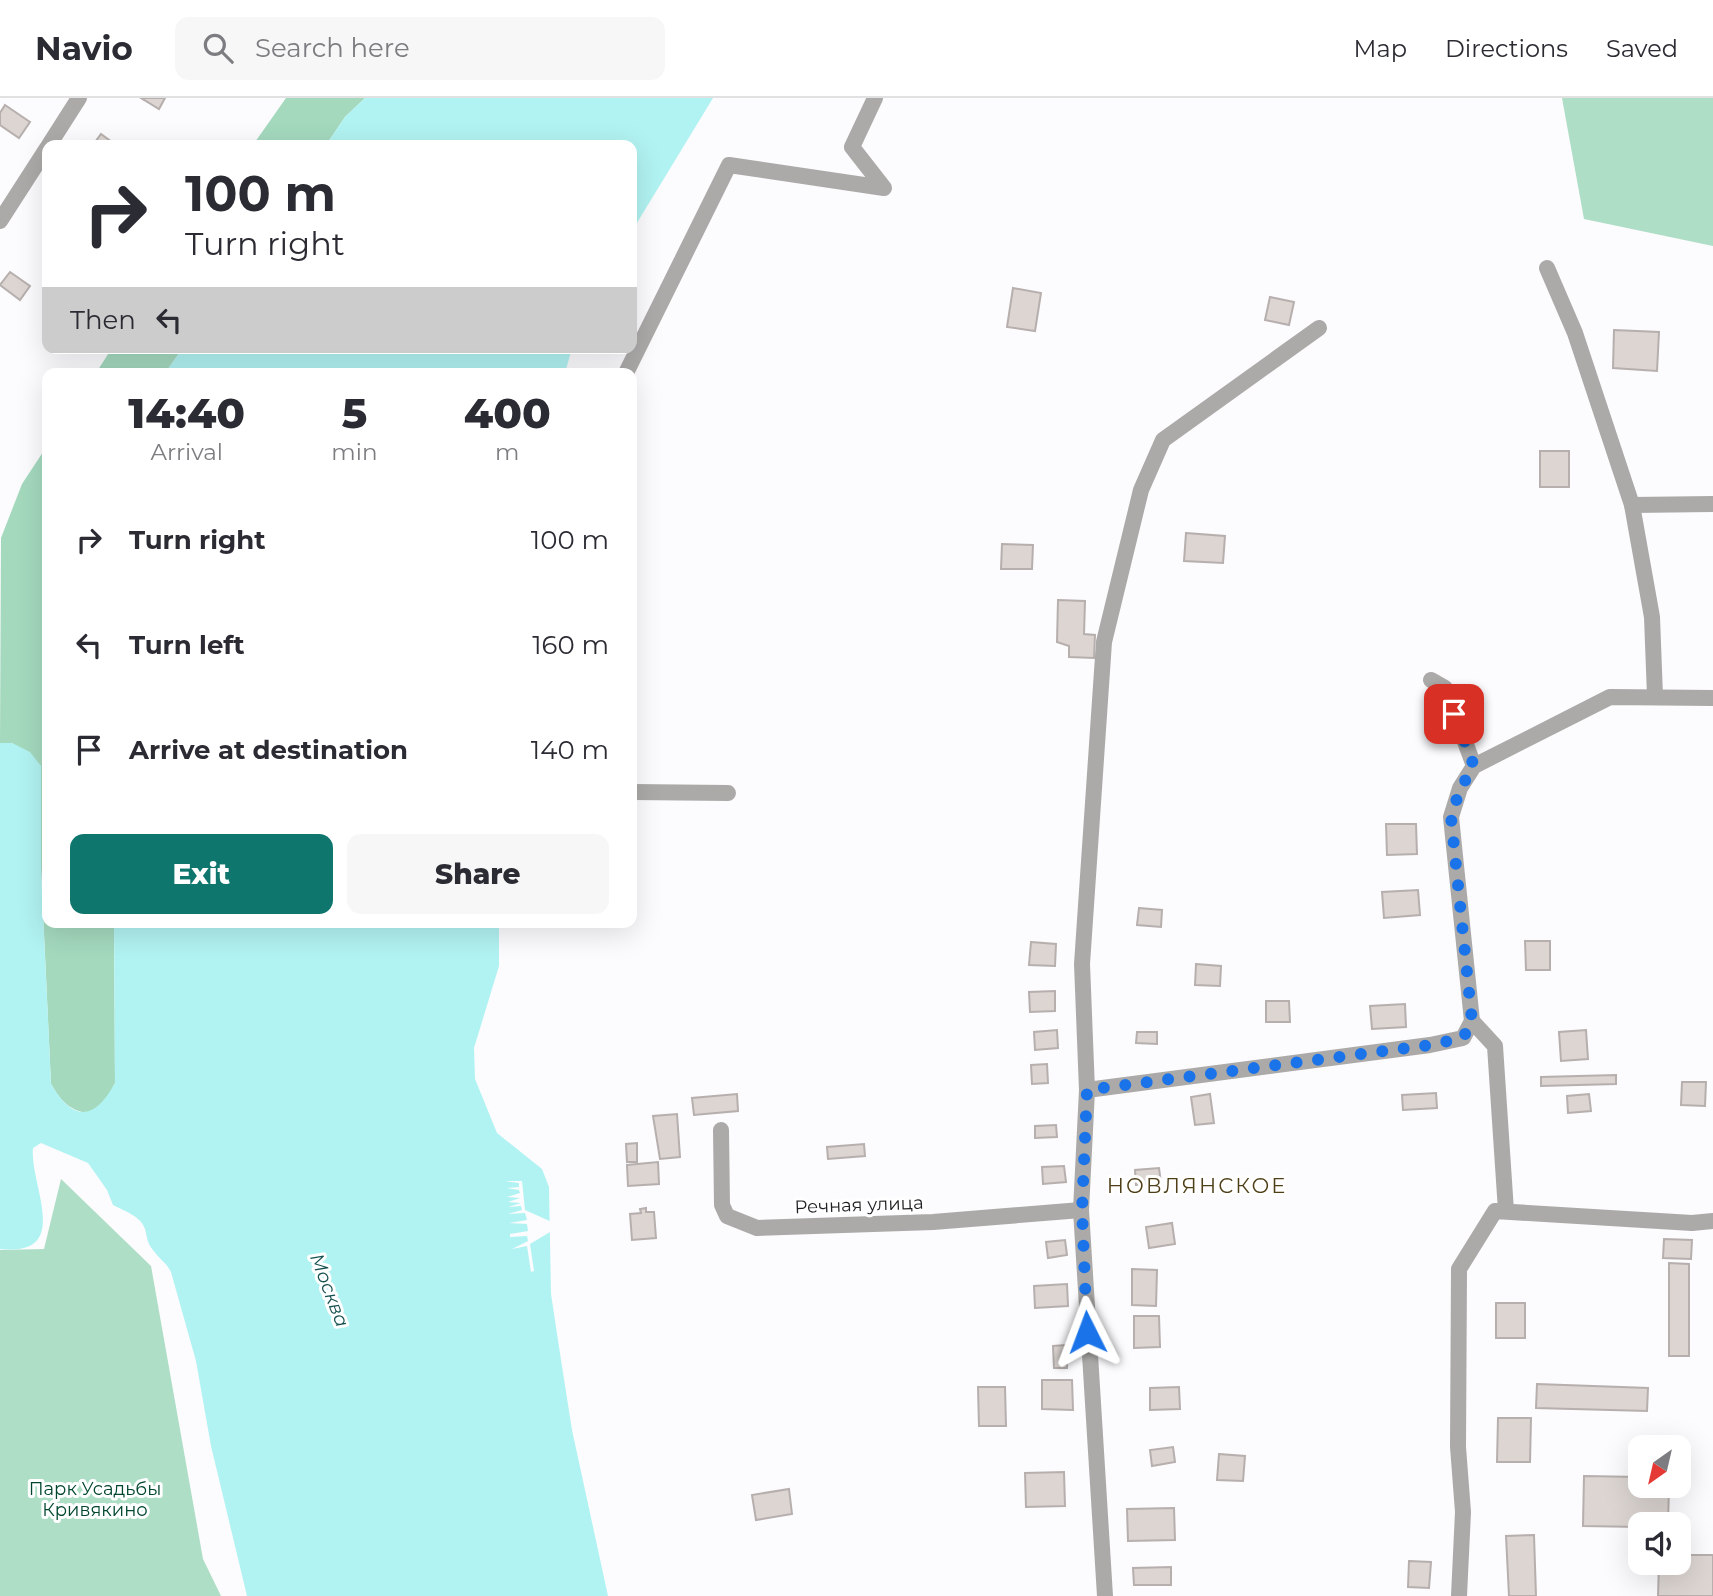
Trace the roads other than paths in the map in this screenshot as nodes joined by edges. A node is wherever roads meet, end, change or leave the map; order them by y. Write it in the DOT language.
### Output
graph roads {
  1 [pos="79,98"];
  2 [pos="875,98"];
  3 [pos="52,140"];
  4 [pos="42,155"];
  5 [pos="0,221"];
  6 [pos="1547,268"];
  7 [pos="1319,328"];
  8 [pos="637,351"];
  9 [pos="1713,504"];
  10 [pos="1632,505"];
  11 [pos="1431,680"];
  12 [pos="1655,696"];
  13 [pos="1713,698"];
  14 [pos="1474,766"];
  15 [pos="637,792"];
  16 [pos="728,793"];
  17 [pos="1472,1021"];
  18 [pos="1087,1090"];
  19 [pos="721,1130"];
  20 [pos="1082,1210"];
  21 [pos="1507,1211"];
  22 [pos="1713,1221"];
  23 [pos="1105,1596"];
  24 [pos="1459,1596"];
  1 -- 3 [label="street"];
  2 -- 8 [label="street"];
  4 -- 5 [label="street"];
  6 -- 10 [label="street"];
  7 -- 18 [label="street"];
  9 -- 10 [label="street"];
  10 -- 12 [label="street"];
  11 -- 14 [label="street"];
  12 -- 13 [label="street"];
  12 -- 14 [label="street"];
  14 -- 17 [label="street"];
  15 -- 16 [label="street"];
  17 -- 18 [label="street"];
  17 -- 21 [label="street"];
  18 -- 20 [label="street"];
  19 -- 20 [label="street, Речная улица"];
  20 -- 23 [label="street"];
  21 -- 22 [label="street"];
  21 -- 24 [label="street"];
}
